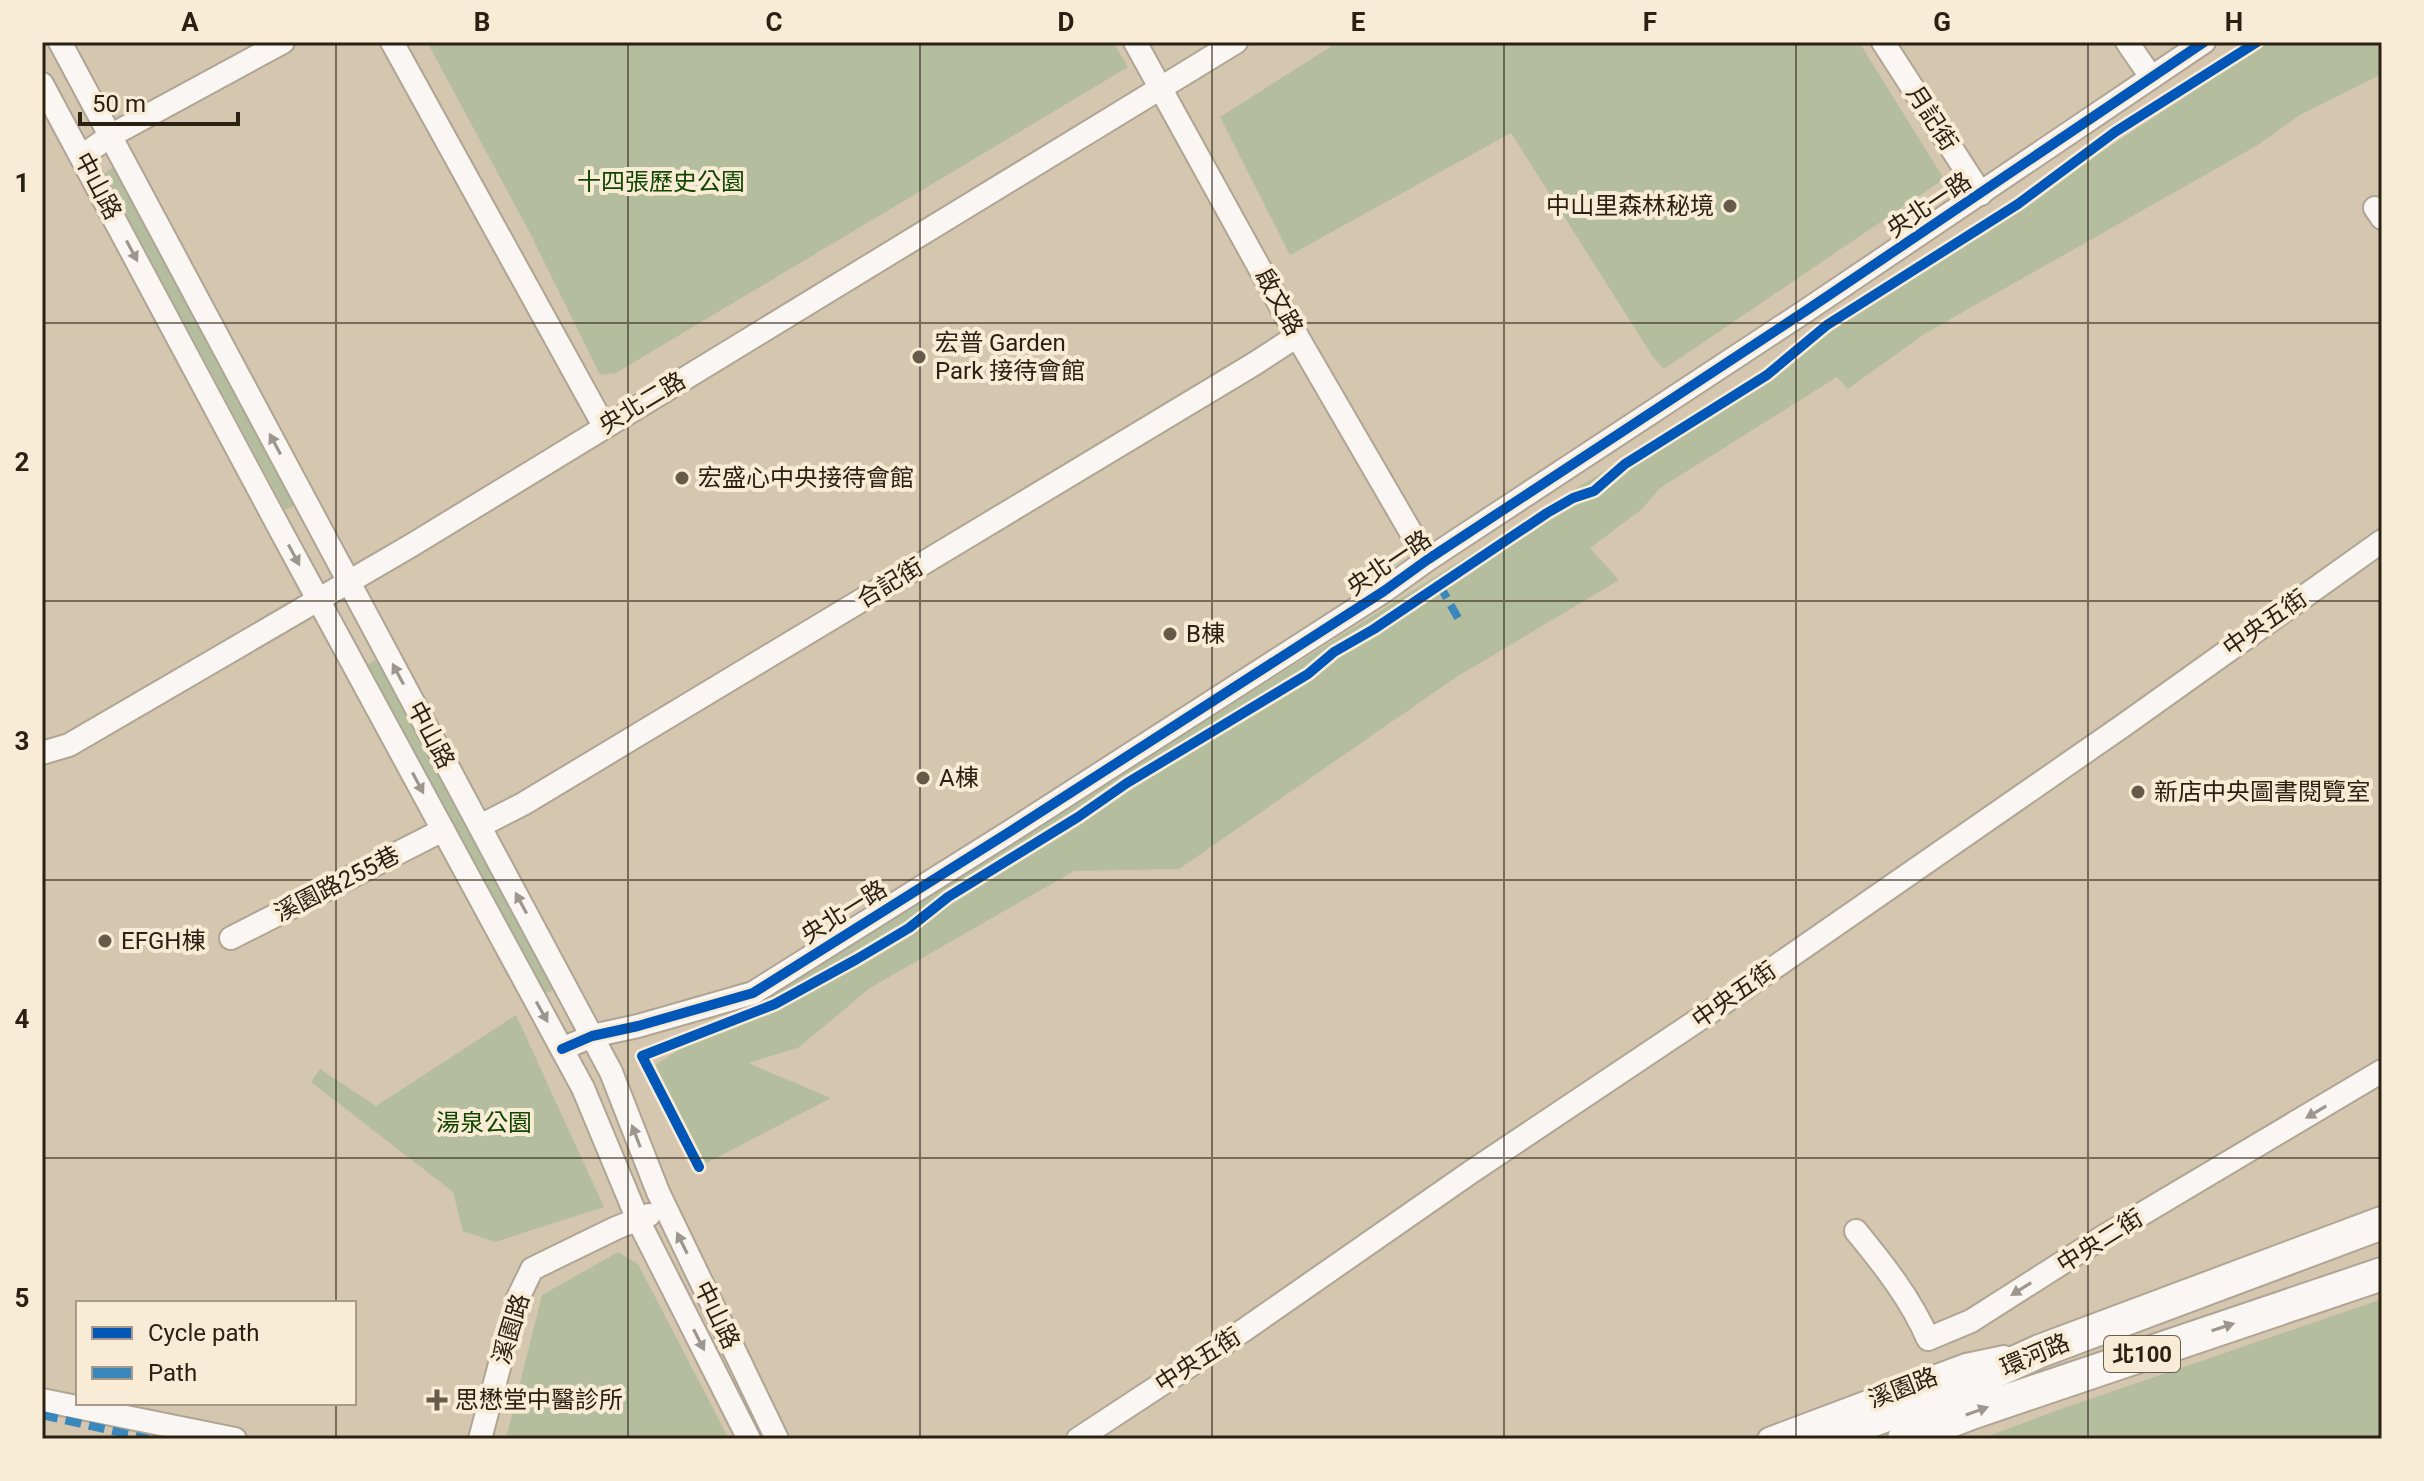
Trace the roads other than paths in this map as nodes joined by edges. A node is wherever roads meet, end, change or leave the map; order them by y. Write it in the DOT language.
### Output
graph roads {
  1 [pos="60,42"];
  2 [pos="283,42"];
  3 [pos="392,42"];
  4 [pos="1135,42"];
  5 [pos="1236,42"];
  6 [pos="1883,42"];
  7 [pos="2127,42"];
  8 [pos="2204,42"];
  9 [pos="2151,77"];
  10 [pos="42,84"];
  11 [pos="1160,87"];
  12 [pos="110,136"];
  13 [pos="82,156"];
  14 [pos="1981,194"];
  15 [pos="1297,336"];
  16 [pos="604,426"];
  17 [pos="2382,541"];
  18 [pos="1427,560"];
  19 [pos="348,581"];
  20 [pos="318,599"];
  21 [pos="42,753"];
  22 [pos="480,826"];
  23 [pos="443,830"];
  24 [pos="231,938"];
  25 [pos="592,1036"];
  26 [pos="562,1049"];
  27 [pos="2382,1071"];
  28 [pos="665,1208"];
  29 [pos="638,1220"];
  30 [pos="2382,1223"];
  31 [pos="1856,1231"];
  32 [pos="2382,1237"];
  33 [pos="2382,1274"];
  34 [pos="2110,1325"];
  35 [pos="2040,1351"];
  36 [pos="42,1400"];
  37 [pos="235,1439"];
  38 [pos="480,1439"];
  39 [pos="749,1439"];
  40 [pos="777,1439"];
  41 [pos="1078,1439"];
  42 [pos="1769,1439"];
  43 [pos="1824,1439"];
  44 [pos="1904,1439"];
  1 -- 12 [label="street, 中山路"];
  2 -- 12 [label="street"];
  3 -- 16 [label="street"];
  4 -- 11 [label="street, 啟文路"];
  5 -- 11 [label="street, 央北二路"];
  6 -- 14 [label="street, 月記街"];
  7 -- 9 [label="street"];
  8 -- 9 [label="street, 央北一路"];
  9 -- 14 [label="street, 央北一路"];
  10 -- 13 [label="street, 中山路"];
  11 -- 15 [label="street, 啟文路"];
  11 -- 16 [label="street, 央北二路"];
  12 -- 13 [label="street"];
  19 -- 12 [label="street, 中山路, one-way"];
  13 -- 20 [label="street, 中山路, one-way"];
  14 -- 18 [label="street, 央北一路"];
  15 -- 18 [label="street, 啟文路"];
  15 -- 22 [label="street, 合記街"];
  16 -- 19 [label="street, 央北二路"];
  17 -- 41 [label="street, 中央五街"];
  18 -- 25 [label="street, 央北一路"];
  19 -- 20 [label="street, 央北二路"];
  22 -- 19 [label="street, 中山路, one-way"];
  20 -- 21 [label="street, 央北二路"];
  20 -- 23 [label="street, 中山路, one-way"];
  25 -- 22 [label="street, 中山路, one-way"];
  23 -- 24 [label="street, 溪園路255巷"];
  23 -- 26 [label="street, 中山路, one-way"];
  25 -- 26 [label="street, 央北一路"];
  28 -- 25 [label="street, 中山路, one-way"];
  26 -- 29 [label="street, 中山路"];
  27 -- 31 [label="street, 中央二街, one-way"];
  28 -- 29 [label="street, 溪園路"];
  40 -- 28 [label="street, 中山路, one-way"];
  29 -- 38 [label="street, 溪園路"];
  29 -- 39 [label="street, 中山路, one-way"];
  30 -- 34 [label="highway, 環河路 / 北100"];
  32 -- 34 [label="highway"];
  44 -- 33 [label="highway, 環河路 / 北100, one-way"];
  34 -- 35 [label="highway, 環河路 / 北100"];
  35 -- 42 [label="street, 溪園路"];
  35 -- 43 [label="highway, 環河路 / 北100"];
  36 -- 37 [label="street"];
}
